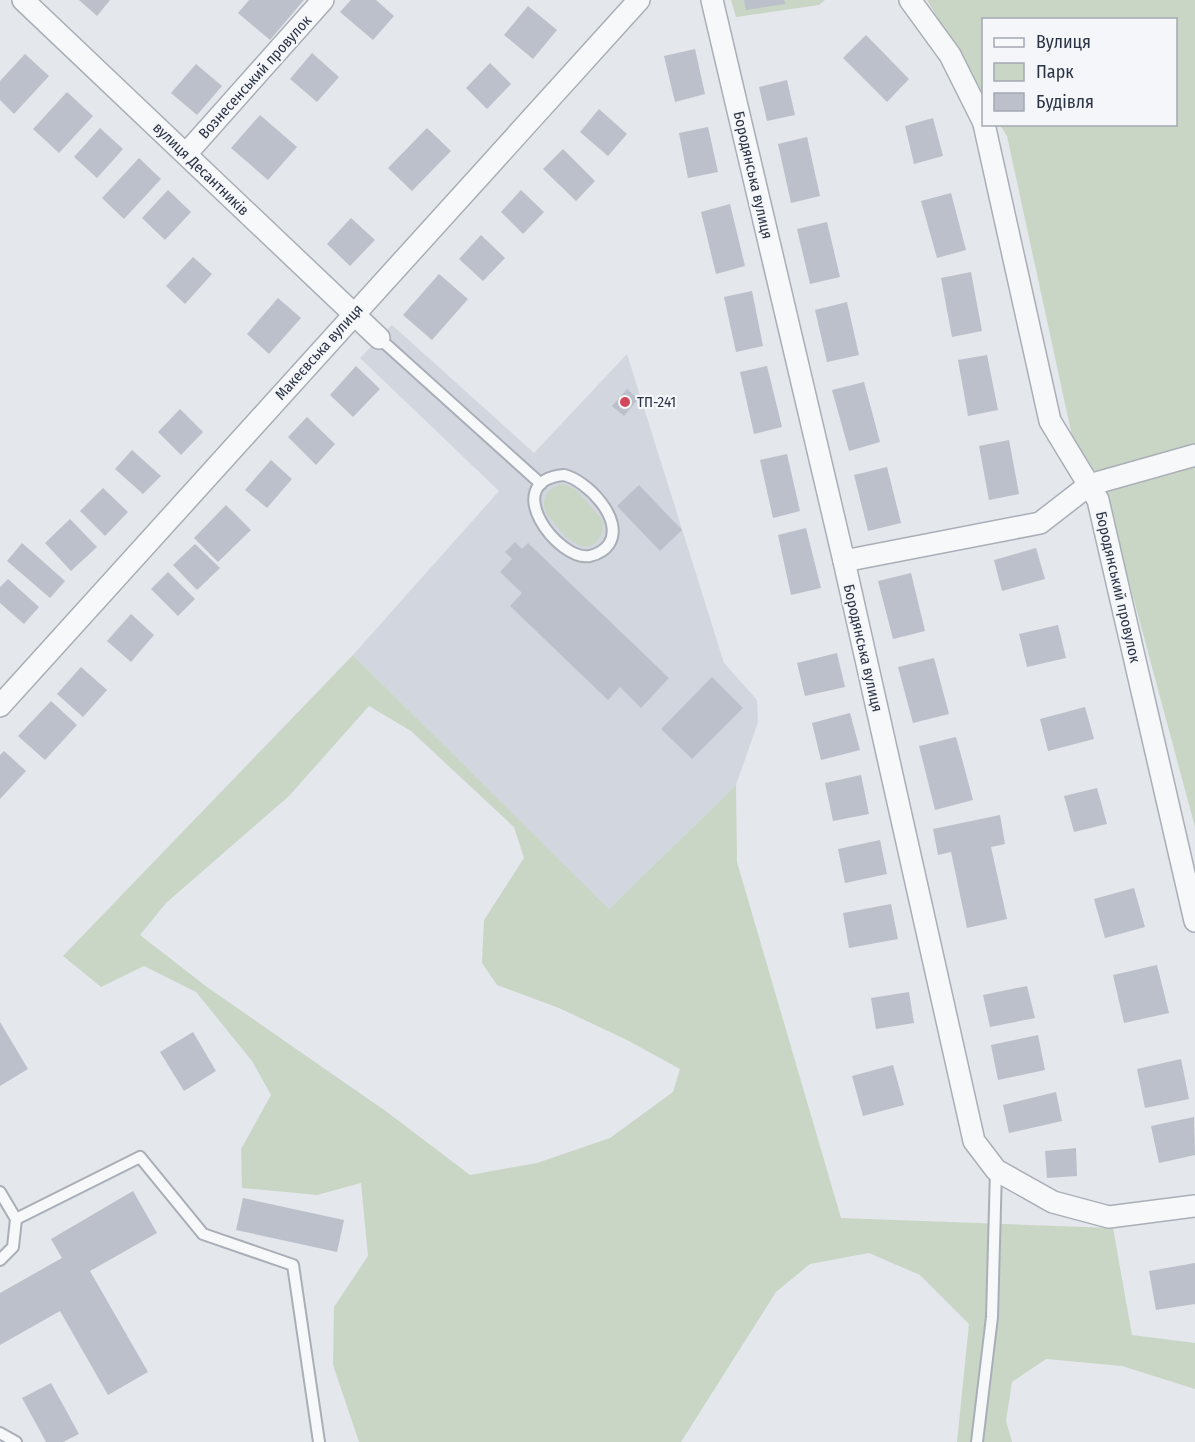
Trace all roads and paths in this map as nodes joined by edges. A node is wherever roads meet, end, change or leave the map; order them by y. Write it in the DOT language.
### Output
graph roads {
  1 [pos="23,0"];
  2 [pos="323,0"];
  3 [pos="639,0"];
  4 [pos="712,0"];
  5 [pos="910,0"];
  6 [pos="982,120"];
  7 [pos="984,126"];
  8 [pos="186,154"];
  9 [pos="354,314"];
  10 [pos="379,338"];
  11 [pos="1195,455"];
  12 [pos="541,484"];
  13 [pos="1089,485"];
  14 [pos="844,561"];
  15 [pos="0,706"];
  16 [pos="1190,878"];
  17 [pos="1195,921"];
  18 [pos="996,1170"];
  19 [pos="0,1192"];
  20 [pos="1195,1206"];
  21 [pos="16,1219"];
  22 [pos="0,1260"];
  23 [pos="0,1434"];
  24 [pos="16,1442"];
  25 [pos="319,1442"];
  26 [pos="977,1442"];
  1 -- 8 [label="street, вулиця Десантників"];
  2 -- 8 [label="street, Вознесенський провулок"];
  3 -- 9 [label="street, Макеєвська вулиця"];
  4 -- 14 [label="street, Бородянська вулиця"];
  5 -- 6 [label="street, Бородянський провулок"];
  7 -- 13 [label="street, Бородянський провулок"];
  8 -- 9 [label="street, вулиця Десантників"];
  9 -- 10 [label="street, вулиця Десантників"];
  9 -- 15 [label="street, Макеєвська вулиця"];
  10 -- 12 [label="lane"];
  11 -- 13 [label="street"];
  12 -- 12 [label="lane"];
  13 -- 14 [label="street"];
  13 -- 16 [label="street, Бородянський провулок"];
  14 -- 18 [label="street, Бородянська вулиця"];
  16 -- 17 [label="street, Бородянський провулок"];
  18 -- 20 [label="street, Бородянська вулиця"];
  18 -- 26 [label="lane"];
  19 -- 21 [label="lane"];
  21 -- 22 [label="lane"];
  21 -- 25 [label="lane"];
  23 -- 24 [label="lane"];
}
